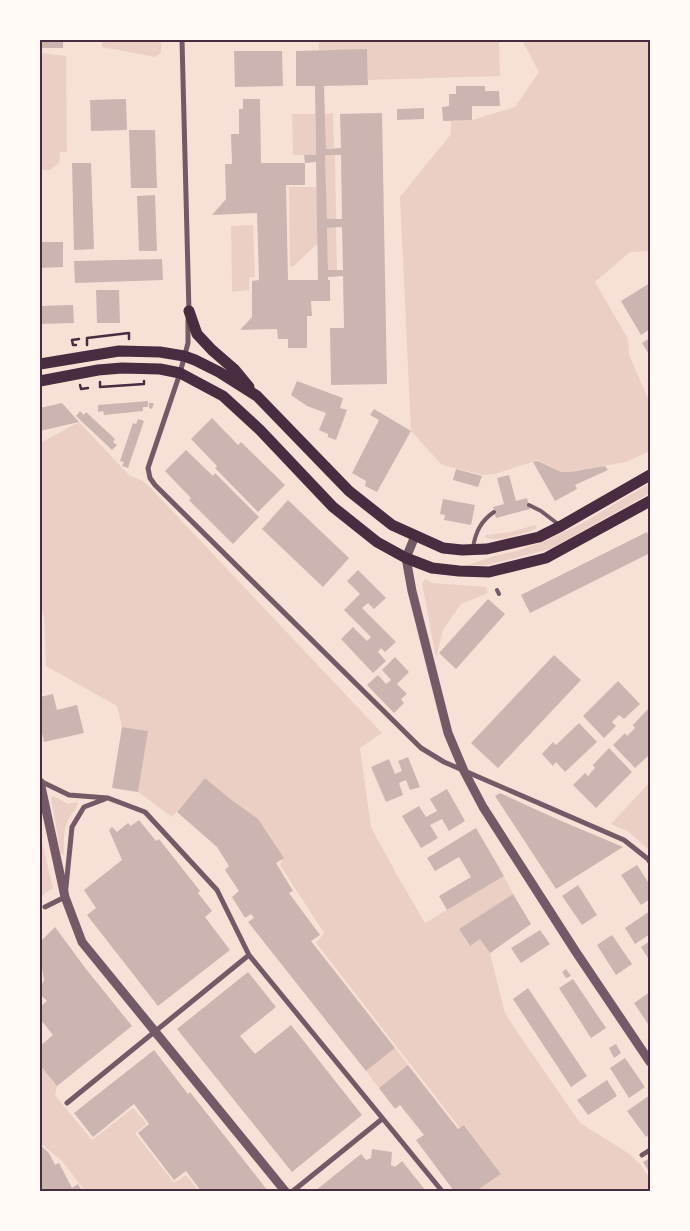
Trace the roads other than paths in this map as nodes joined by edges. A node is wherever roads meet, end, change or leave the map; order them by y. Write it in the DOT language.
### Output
graph roads {
  1 [pos="182,40"];
  2 [pos="189,311"];
  3 [pos="184,356"];
  4 [pos="40,364"];
  5 [pos="180,373"];
  6 [pos="40,381"];
  7 [pos="257,396"];
  8 [pos="650,475"];
  9 [pos="650,502"];
  10 [pos="529,506"];
  11 [pos="494,512"];
  12 [pos="561,526"];
  13 [pos="415,536"];
  14 [pos="473,549"];
  15 [pos="406,558"];
  16 [pos="464,771"];
  17 [pos="40,781"];
  18 [pos="108,798"];
  19 [pos="650,862"];
  20 [pos="65,897"];
  21 [pos="45,907"];
  22 [pos="40,911"];
  23 [pos="249,955"];
  24 [pos="156,1031"];
  25 [pos="650,1062"];
  26 [pos="67,1103"];
  27 [pos="382,1119"];
  28 [pos="650,1150"];
  29 [pos="642,1155"];
  30 [pos="285,1191"];
  31 [pos="293,1191"];
  32 [pos="442,1191"];
  1 -- 2 [label="street"];
  2 -- 3 [label="street"];
  2 -- 7 [label="main road"];
  3 -- 4 [label="main road"];
  3 -- 5 [label="street"];
  3 -- 7 [label="main road"];
  5 -- 6 [label="main road"];
  5 -- 15 [label="main road"];
  5 -- 16 [label="street"];
  7 -- 13 [label="main road"];
  8 -- 12 [label="main road"];
  9 -- 15 [label="main road"];
  10 -- 12 [label="lane"];
  11 -- 14 [label="lane"];
  12 -- 14 [label="main road"];
  13 -- 14 [label="main road"];
  13 -- 15 [label="street"];
  15 -- 16 [label="street"];
  16 -- 19 [label="street"];
  16 -- 25 [label="street"];
  17 -- 18 [label="street"];
  17 -- 20 [label="street"];
  18 -- 20 [label="street"];
  18 -- 23 [label="street"];
  20 -- 21 [label="street"];
  20 -- 24 [label="street"];
  21 -- 22 [label="lane"];
  23 -- 24 [label="street"];
  23 -- 27 [label="street"];
  24 -- 26 [label="street"];
  24 -- 30 [label="street"];
  27 -- 31 [label="street"];
  27 -- 32 [label="street"];
  28 -- 29 [label="street"];
}
